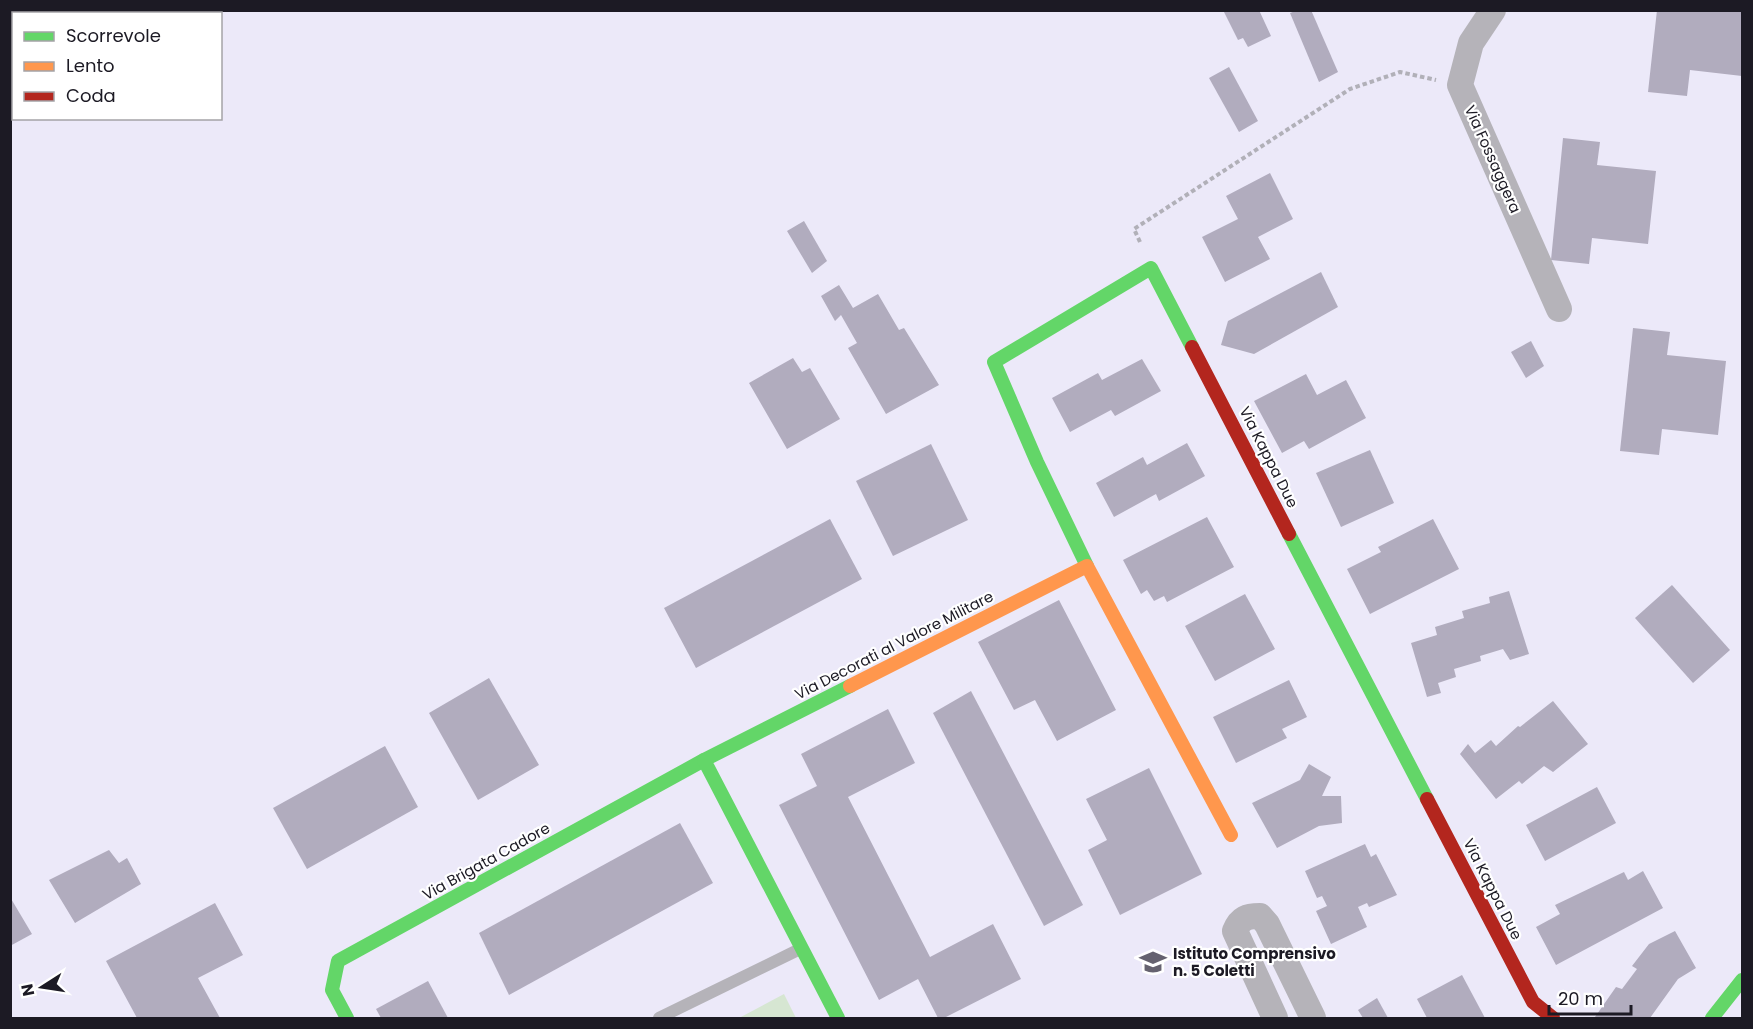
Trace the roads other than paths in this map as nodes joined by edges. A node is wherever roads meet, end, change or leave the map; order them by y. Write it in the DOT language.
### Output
graph roads {
  1 [pos="1493,10"];
  2 [pos="1559,309"];
  3 [pos="1087,566"];
  4 [pos="704,760"];
  5 [pos="1231,836"];
  6 [pos="801,948"];
  7 [pos="1743,980"];
  8 [pos="347,1018"];
  9 [pos="659,1018"];
  10 [pos="838,1018"];
  11 [pos="1275,1018"];
  12 [pos="1312,1018"];
  13 [pos="1553,1018"];
  14 [pos="1712,1018"];
  1 -- 2 [label="street, Via Fossaggera"];
  3 -- 4 [label="street, Via Decorati al Valore Militare"];
  3 -- 5 [label="street"];
  3 -- 13 [label="street, Via Kappa Due"];
  4 -- 6 [label="street"];
  4 -- 8 [label="street, Via Brigata Cadore"];
  6 -- 9 [label="lane"];
  6 -- 10 [label="street"];
  7 -- 14 [label="street"];
  11 -- 12 [label="street"];
}
